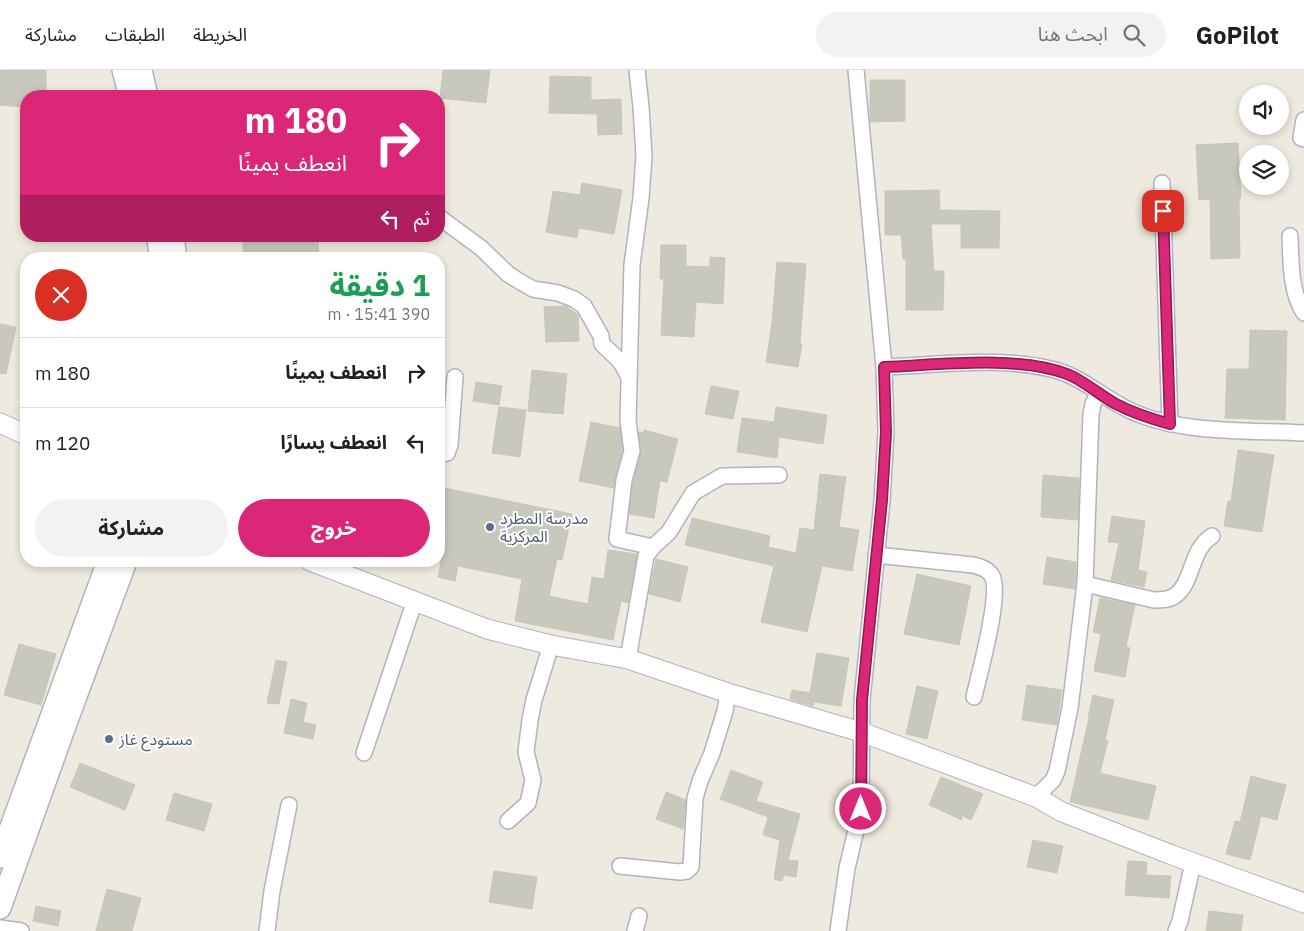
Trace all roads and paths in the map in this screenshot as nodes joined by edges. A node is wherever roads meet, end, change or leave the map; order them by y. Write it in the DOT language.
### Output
graph roads {
  1 [pos="123,70"];
  2 [pos="141,70"];
  3 [pos="637,70"];
  4 [pos="856,70"];
  5 [pos="128,90"];
  6 [pos="146,90"];
  7 [pos="1304,120"];
  8 [pos="1304,139"];
  9 [pos="1162,183"];
  10 [pos="445,221"];
  11 [pos="1290,236"];
  12 [pos="1304,313"];
  13 [pos="884,367"];
  14 [pos="455,377"];
  15 [pos="629,377"];
  16 [pos="1098,393"];
  17 [pos="0,423"];
  18 [pos="1170,424"];
  19 [pos="20,432"];
  20 [pos="1304,433"];
  21 [pos="445,454"];
  22 [pos="779,475"];
  23 [pos="1212,536"];
  24 [pos="653,547"];
  25 [pos="876,555"];
  26 [pos="106,567"];
  27 [pos="124,567"];
  28 [pos="330,567"];
  29 [pos="1085,584"];
  30 [pos="415,600"];
  31 [pos="551,646"];
  32 [pos="628,659"];
  33 [pos="728,693"];
  34 [pos="974,697"];
  35 [pos="861,732"];
  36 [pos="364,753"];
  37 [pos="1036,797"];
  38 [pos="289,805"];
  39 [pos="23,819"];
  40 [pos="508,821"];
  41 [pos="0,858"];
  42 [pos="1193,863"];
  43 [pos="620,866"];
  44 [pos="1304,903"];
  45 [pos="0,908"];
  46 [pos="0,928"];
  47 [pos="21,931"];
  48 [pos="267,931"];
  49 [pos="838,931"];
  50 [pos="1176,931"];
  1 -- 5 [label="main road"];
  2 -- 6 [label="main road"];
  3 -- 15 [label="street"];
  4 -- 13 [label="street"];
  7 -- 8 [label="street"];
  9 -- 18 [label="street"];
  10 -- 15 [label="street"];
  11 -- 12 [label="street"];
  13 -- 16 [label="street"];
  13 -- 25 [label="street"];
  14 -- 21 [label="street"];
  15 -- 24 [label="street"];
  16 -- 18 [label="street"];
  16 -- 29 [label="street"];
  17 -- 19 [label="street"];
  18 -- 20 [label="street"];
  22 -- 24 [label="street"];
  23 -- 29 [label="street"];
  24 -- 32 [label="street"];
  25 -- 34 [label="street"];
  25 -- 35 [label="street"];
  26 -- 39 [label="main road"];
  27 -- 39 [label="main road"];
  28 -- 30 [label="street"];
  29 -- 37 [label="street"];
  30 -- 31 [label="street"];
  30 -- 36 [label="street"];
  31 -- 32 [label="street"];
  31 -- 40 [label="street"];
  32 -- 33 [label="street"];
  33 -- 35 [label="street"];
  33 -- 43 [label="street"];
  35 -- 37 [label="street"];
  35 -- 49 [label="street"];
  37 -- 42 [label="street"];
  38 -- 48 [label="street"];
  39 -- 41 [label="main road"];
  39 -- 45 [label="main road"];
  42 -- 44 [label="street"];
  42 -- 50 [label="street"];
  46 -- 47 [label="street"];
}
